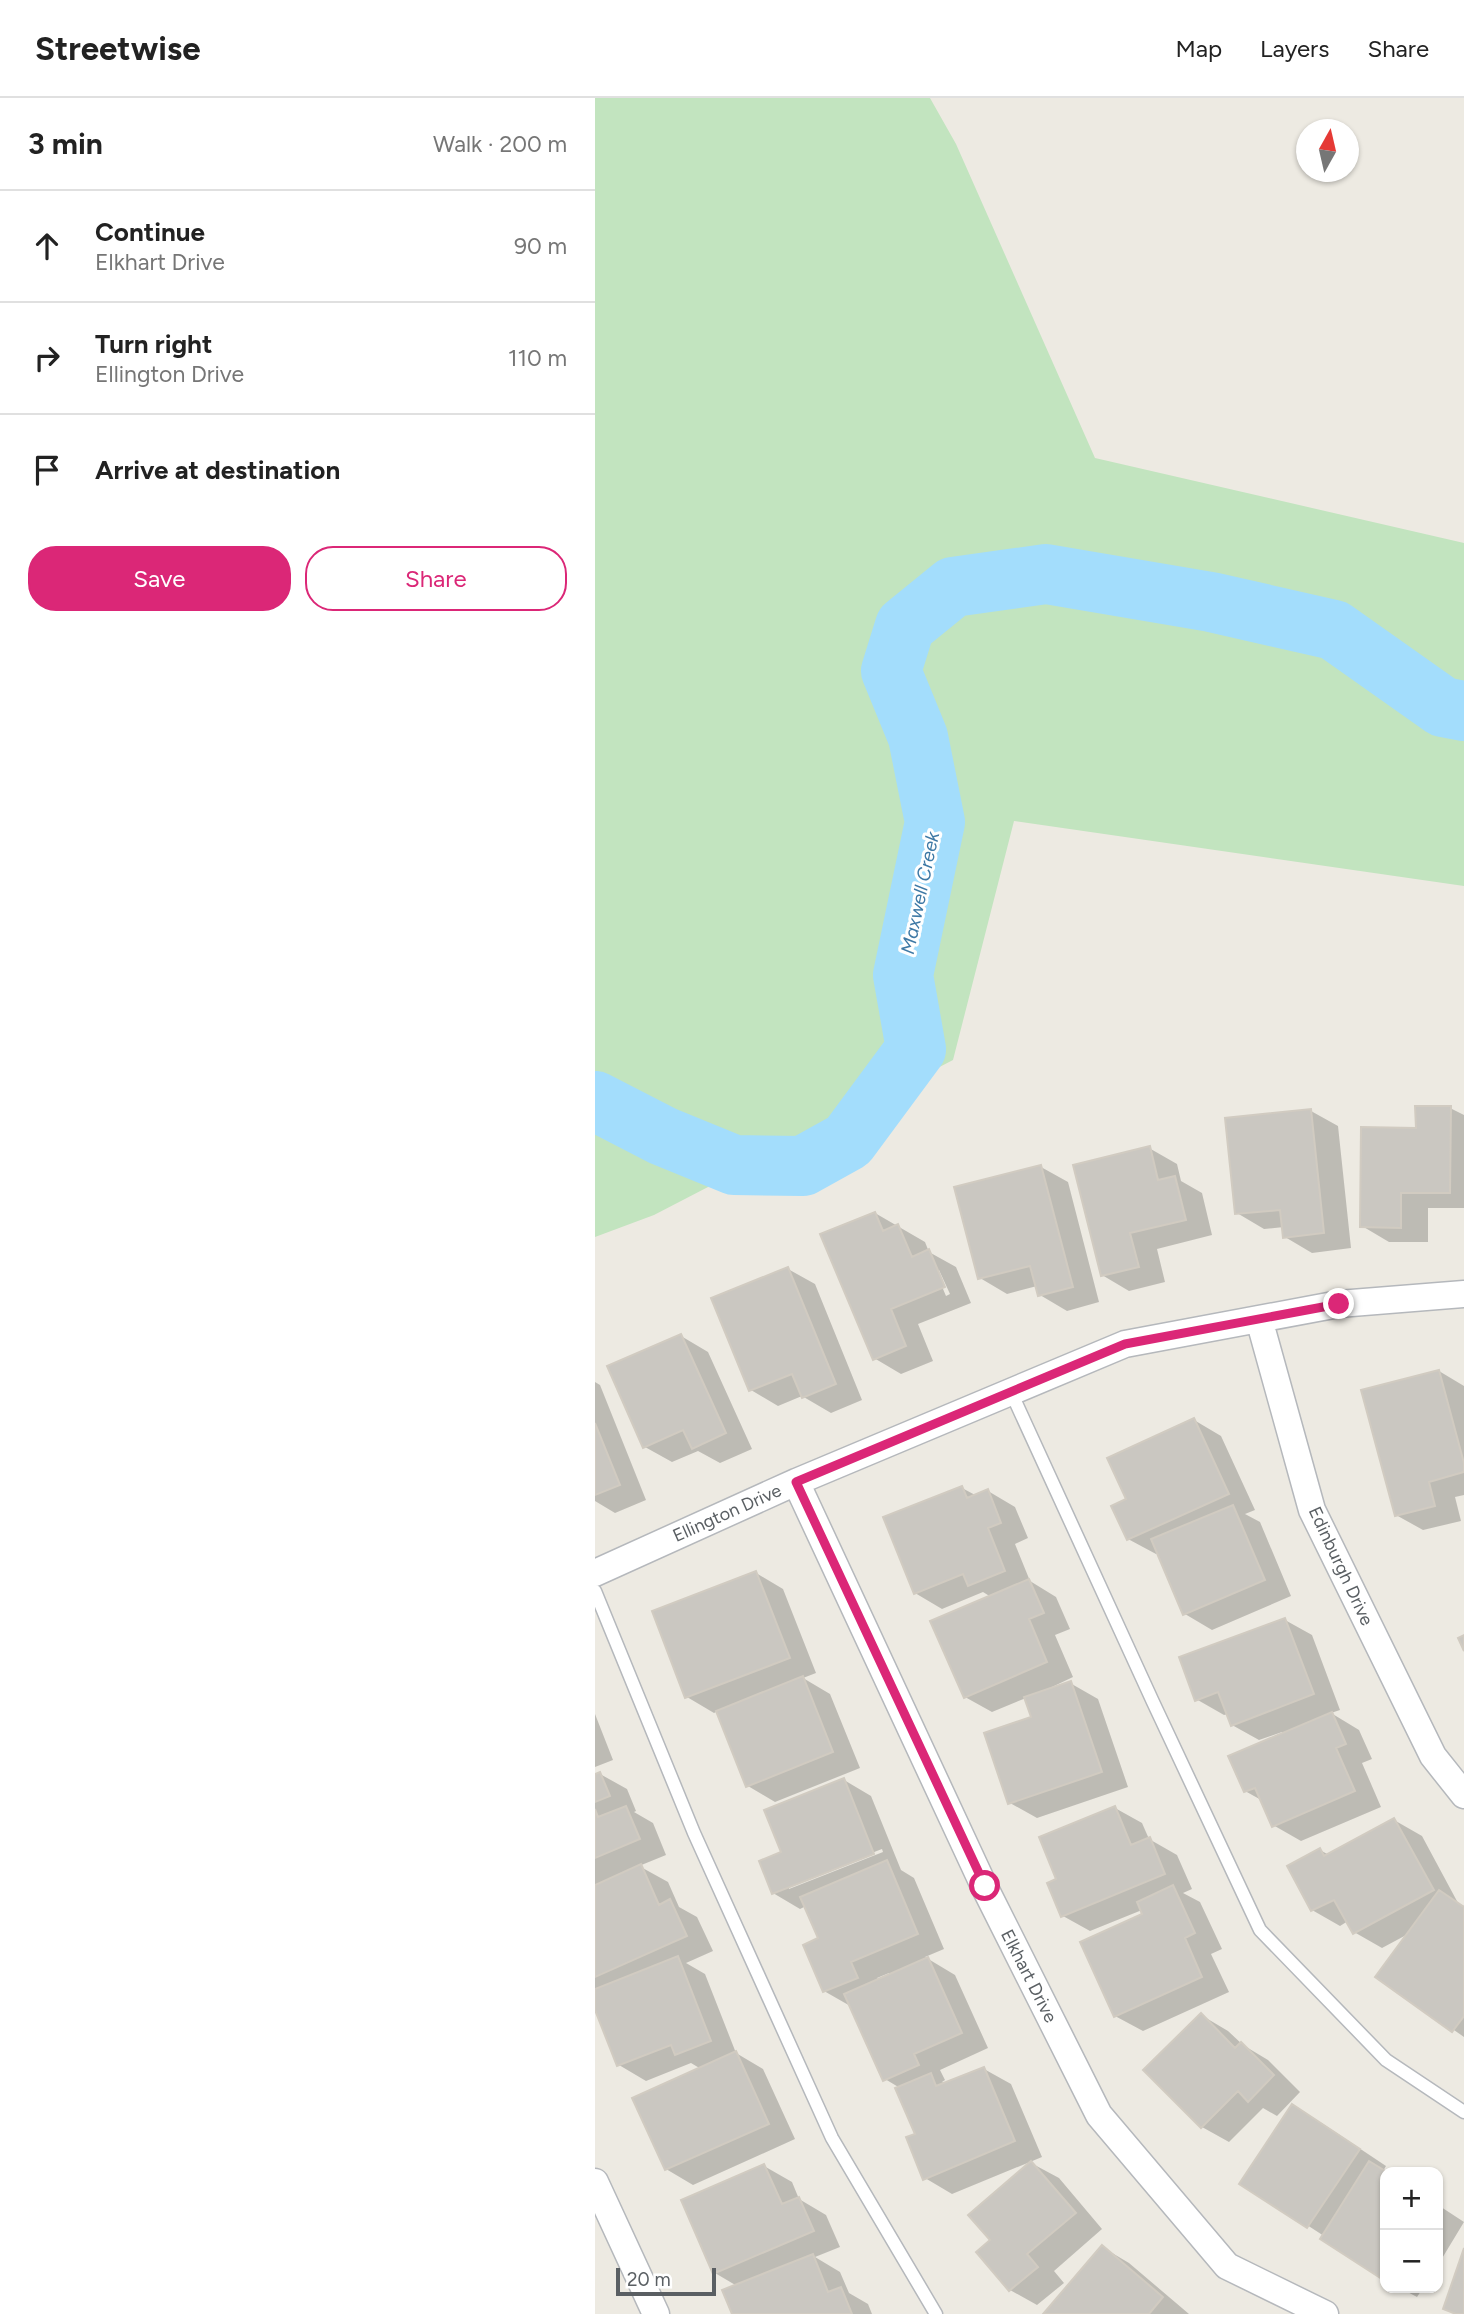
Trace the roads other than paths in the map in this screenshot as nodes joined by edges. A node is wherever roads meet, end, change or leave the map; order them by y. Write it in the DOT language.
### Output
graph roads {
  1 [pos="1464,1294"];
  2 [pos="1259,1319"];
  3 [pos="1011,1392"];
  4 [pos="796,1482"];
  5 [pos="595,1573"];
  6 [pos="595,1591"];
  7 [pos="1464,1795"];
  8 [pos="1464,2112"];
  9 [pos="595,2182"];
  10 [pos="656,2314"];
  11 [pos="936,2314"];
  12 [pos="1325,2314"];
  1 -- 2 [label="street, Ellington Drive"];
  2 -- 3 [label="street, Ellington Drive"];
  2 -- 7 [label="street, Edinburgh Drive"];
  3 -- 4 [label="street, Ellington Drive"];
  3 -- 8 [label="lane"];
  4 -- 5 [label="street, Ellington Drive"];
  4 -- 12 [label="street, Elkhart Drive"];
  6 -- 11 [label="lane"];
  9 -- 10 [label="street"];
}
